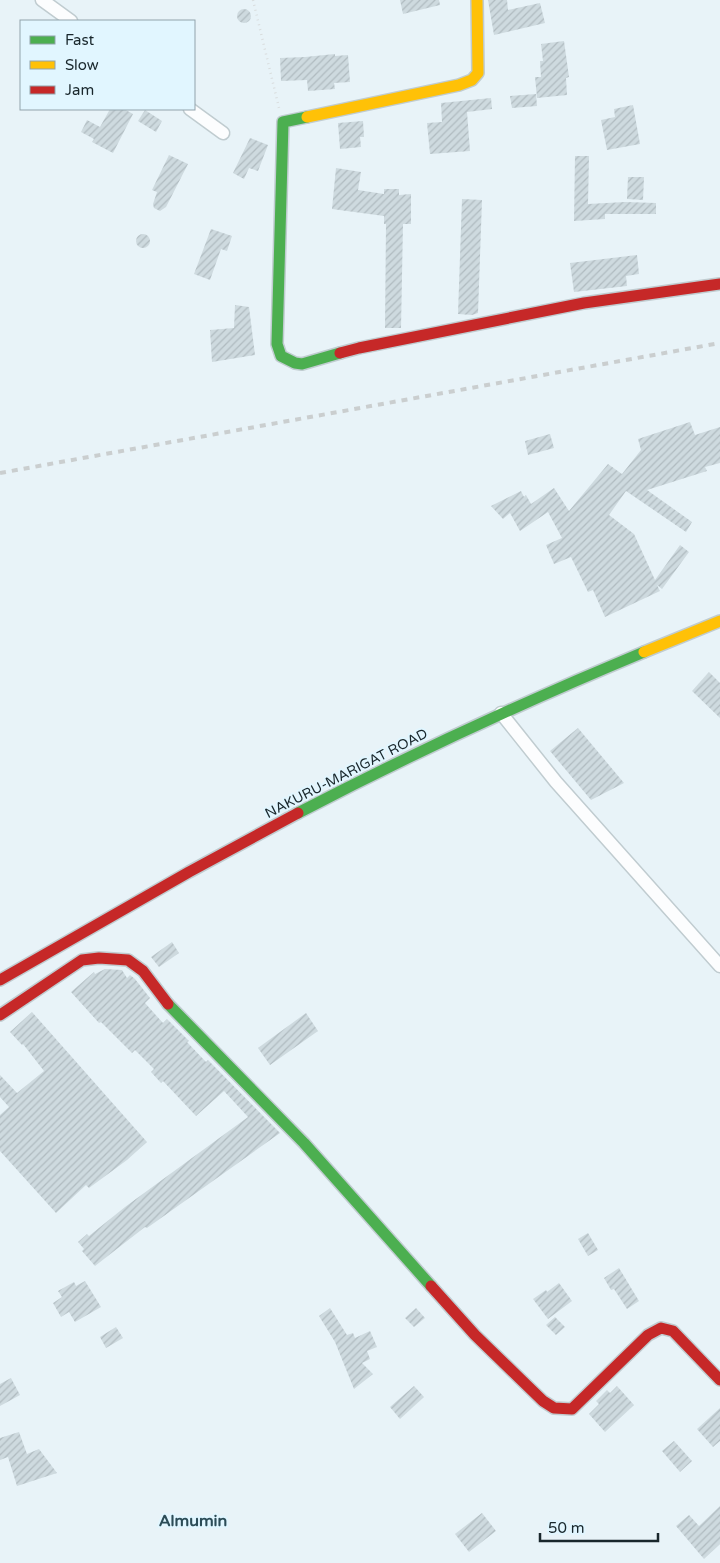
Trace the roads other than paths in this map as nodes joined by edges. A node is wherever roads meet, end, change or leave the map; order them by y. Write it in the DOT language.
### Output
graph roads {
  1 [pos="42,0"];
  2 [pos="478,0"];
  3 [pos="70,20"];
  4 [pos="191,110"];
  5 [pos="223,133"];
  6 [pos="720,284"];
  7 [pos="720,621"];
  8 [pos="501,713"];
  9 [pos="720,966"];
  10 [pos="0,980"];
  11 [pos="0,1015"];
  12 [pos="720,1380"];
  1 -- 3 [label="street"];
  2 -- 6 [label="street"];
  4 -- 5 [label="street"];
  7 -- 8 [label="street, NAKURU-MARIGAT ROAD"];
  8 -- 9 [label="street"];
  8 -- 10 [label="street, NAKURU-MARIGAT ROAD"];
  11 -- 12 [label="street"];
}
